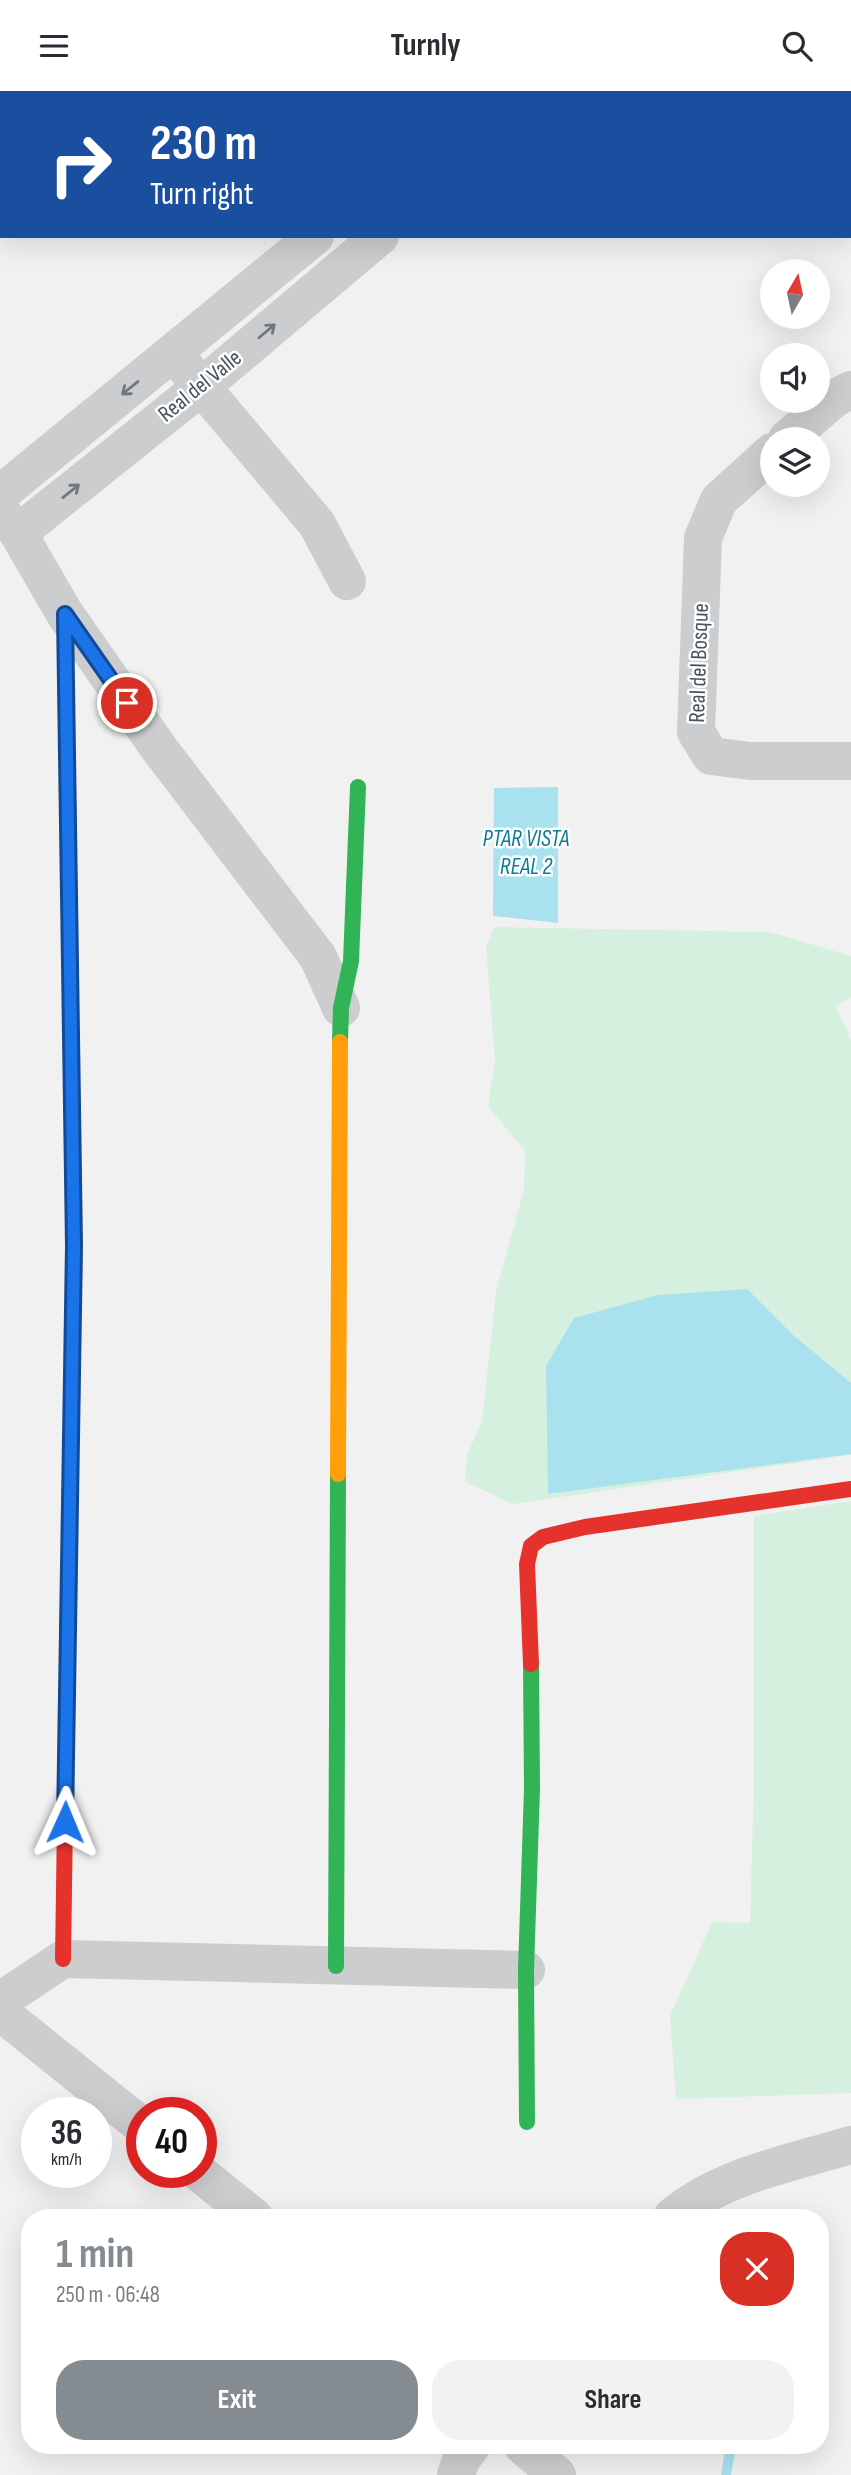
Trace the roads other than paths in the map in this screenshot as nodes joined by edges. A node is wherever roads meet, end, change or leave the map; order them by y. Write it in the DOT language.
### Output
graph roads {
  1 [pos="313,238"];
  2 [pos="378,238"];
  3 [pos="173,352"];
  4 [pos="201,387"];
  5 [pos="851,390"];
  6 [pos="801,427"];
  7 [pos="760,463"];
  8 [pos="0,494"];
  9 [pos="9,521"];
  10 [pos="347,581"];
  11 [pos="65,614"];
  12 [pos="851,761"];
  13 [pos="358,787"];
  14 [pos="341,1008"];
  15 [pos="851,1489"];
  16 [pos="63,1959"];
  17 [pos="336,1966"];
  18 [pos="526,1970"];
  19 [pos="0,2001"];
  20 [pos="0,2012"];
  21 [pos="126,2113"];
  22 [pos="527,2122"];
  23 [pos="851,2145"];
  24 [pos="217,2187"];
  25 [pos="244,2209"];
  26 [pos="680,2209"];
  27 [pos="465,2454"];
  28 [pos="532,2454"];
  29 [pos="456,2475"];
  30 [pos="557,2475"];
  1 -- 3 [label="street, Real del Valle"];
  4 -- 2 [label="street, Real del Valle, one-way"];
  3 -- 4 [label="street"];
  3 -- 8 [label="street, Real del Valle, one-way"];
  9 -- 4 [label="street, Real del Valle, one-way"];
  4 -- 10 [label="street"];
  5 -- 6 [label="street"];
  7 -- 12 [label="street, Real del Bosque"];
  9 -- 11 [label="street"];
  11 -- 14 [label="street"];
  11 -- 16 [label="street"];
  13 -- 14 [label="street"];
  14 -- 17 [label="street"];
  15 -- 18 [label="street"];
  16 -- 17 [label="street"];
  16 -- 19 [label="street"];
  17 -- 18 [label="street"];
  18 -- 22 [label="street"];
  20 -- 21 [label="street"];
  23 -- 26 [label="street"];
  24 -- 25 [label="street"];
  27 -- 29 [label="street"];
  28 -- 30 [label="street"];
}
